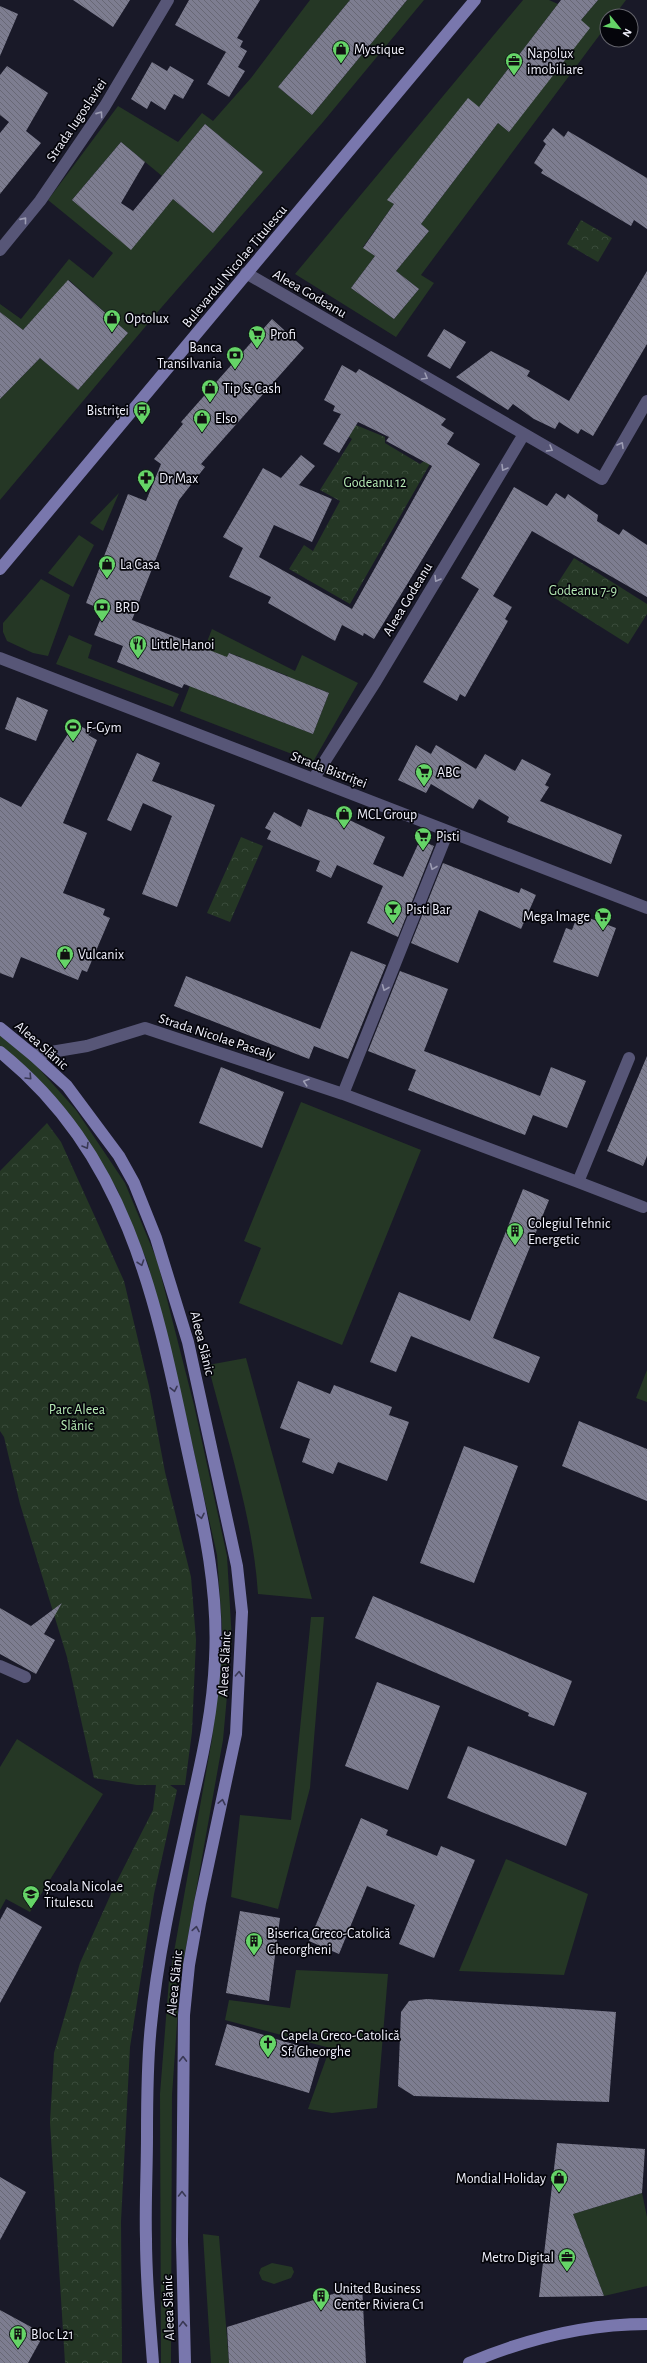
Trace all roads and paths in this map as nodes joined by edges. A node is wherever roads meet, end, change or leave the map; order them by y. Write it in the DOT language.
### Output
graph roads {
  1 [pos="168,0"];
  2 [pos="475,0"];
  3 [pos="0,250"];
  4 [pos="246,273"];
  5 [pos="647,401"];
  6 [pos="524,434"];
  7 [pos="0,569"];
  8 [pos="0,658"];
  9 [pos="314,778"];
  10 [pos="448,831"];
  11 [pos="647,908"];
  12 [pos="0,1028"];
  13 [pos="0,1052"];
  14 [pos="33,1055"];
  15 [pos="629,1058"];
  16 [pos="343,1094"];
  17 [pos="578,1182"];
  18 [pos="643,1207"];
  19 [pos="0,1666"];
  20 [pos="25,1677"];
  21 [pos="647,2324"];
  22 [pos="153,2363"];
  23 [pos="185,2363"];
  24 [pos="469,2363"];
  3 -- 1 [label="street, Strada Iugoslaviei, one-way"];
  2 -- 4 [label="main road, Bulevardul Nicolae Titulescu"];
  4 -- 6 [label="street, Aleea Godeanu, one-way"];
  4 -- 7 [label="main road, Bulevardul Nicolae Titulescu"];
  6 -- 5 [label="street, Aleea Godeanu, one-way"];
  6 -- 9 [label="street, Aleea Godeanu, one-way"];
  8 -- 9 [label="street, Strada Bistriței"];
  9 -- 10 [label="street, Strada Bistriței"];
  10 -- 11 [label="street, Strada Bistriței"];
  10 -- 16 [label="street, one-way"];
  12 -- 14 [label="main road, Aleea Slănic"];
  13 -- 22 [label="main road, Aleea Slănic, one-way"];
  16 -- 14 [label="street, Strada Nicolae Pascaly, one-way"];
  23 -- 14 [label="main road, Aleea Slănic, one-way"];
  15 -- 17 [label="street"];
  16 -- 17 [label="street, Strada Nicolae Pascaly"];
  17 -- 18 [label="street, Strada Nicolae Pascaly"];
  19 -- 20 [label="street"];
  21 -- 24 [label="main road"];
}
